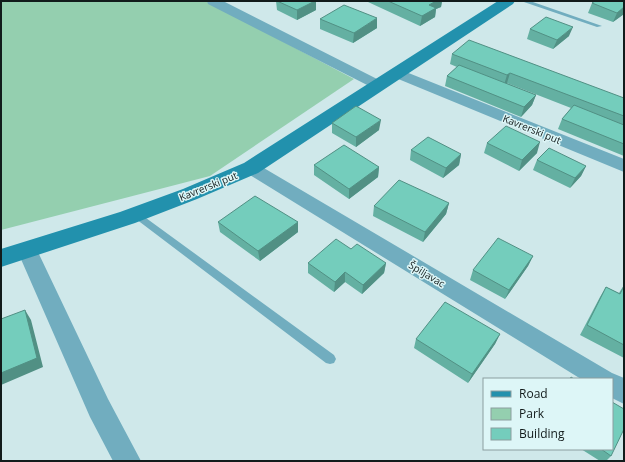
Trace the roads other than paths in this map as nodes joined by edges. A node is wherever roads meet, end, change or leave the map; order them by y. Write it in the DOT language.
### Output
graph roads {
  1 [pos="213,1"];
  2 [pos="508,1"];
  3 [pos="524,1"];
  4 [pos="599,26"];
  5 [pos="396,73"];
  6 [pos="378,85"];
  7 [pos="624,166"];
  8 [pos="251,168"];
  9 [pos="135,214"];
  10 [pos="27,250"];
  11 [pos="1,258"];
  12 [pos="330,360"];
  13 [pos="601,378"];
  14 [pos="613,385"];
  15 [pos="624,392"];
  16 [pos="127,461"];
  1 -- 6 [label="street"];
  2 -- 5 [label="main road, Kavrerski put"];
  3 -- 4 [label="lane"];
  5 -- 6 [label="main road, Kavrerski put"];
  5 -- 7 [label="street, Kavrerski put"];
  6 -- 8 [label="main road, Kavrerski put"];
  8 -- 9 [label="main road, Kavrerski put"];
  8 -- 13 [label="street, Špiljavac"];
  9 -- 10 [label="main road, Kavrerski put"];
  9 -- 12 [label="lane"];
  10 -- 11 [label="main road, Kavrerski put"];
  10 -- 16 [label="street"];
  14 -- 15 [label="street"];
}
